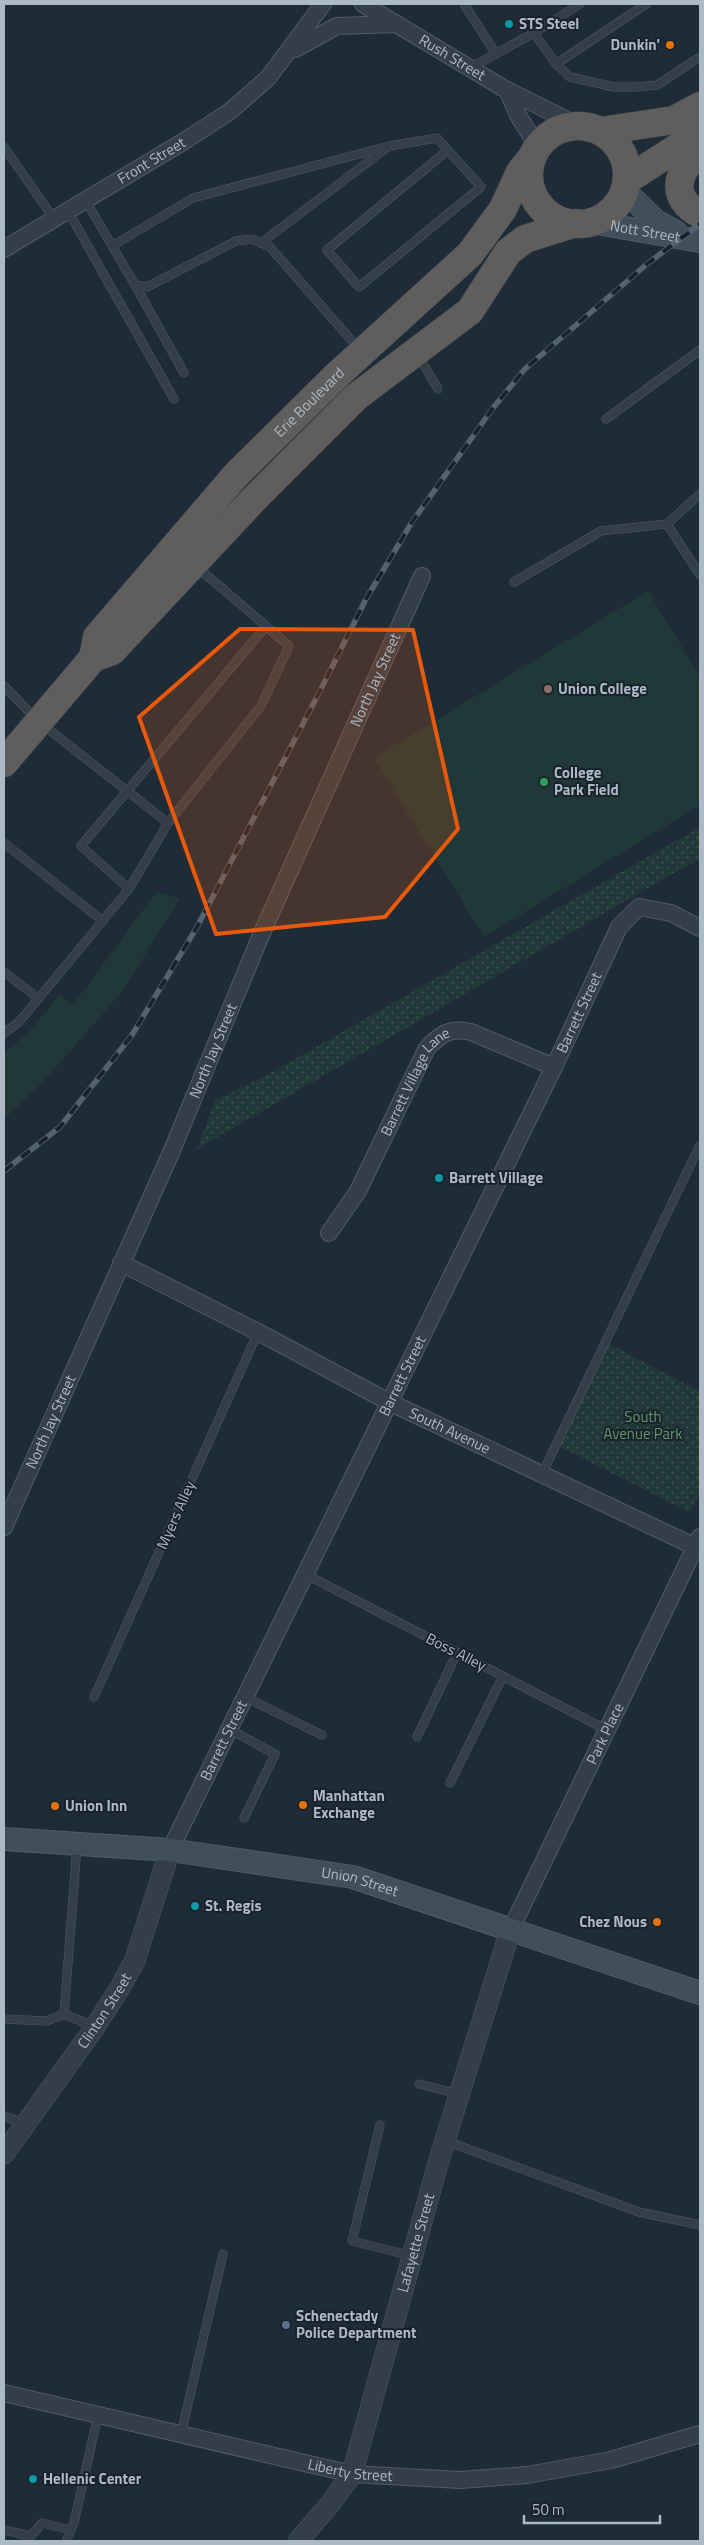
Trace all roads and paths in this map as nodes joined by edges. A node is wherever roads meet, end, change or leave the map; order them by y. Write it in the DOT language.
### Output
graph roads {
  1 [pos="323,4"];
  2 [pos="363,4"];
  3 [pos="378,4"];
  4 [pos="464,4"];
  5 [pos="580,4"];
  6 [pos="646,4"];
  7 [pos="397,24"];
  8 [pos="534,34"];
  9 [pos="286,54"];
  10 [pos="496,54"];
  11 [pos="700,57"];
  12 [pos="556,64"];
  13 [pos="470,68"];
  14 [pos="507,90"];
  15 [pos="700,106"];
  16 [pos="589,128"];
  17 [pos="700,134"];
  18 [pos="389,146"];
  19 [pos="4,147"];
  20 [pos="448,150"];
  21 [pos="535,151"];
  22 [pos="700,154"];
  23 [pos="626,185"];
  24 [pos="86,202"];
  25 [pos="68,211"];
  26 [pos="700,214"];
  27 [pos="54,220"];
  28 [pos="583,223"];
  29 [pos="700,241"];
  30 [pos="260,243"];
  31 [pos="112,246"];
  32 [pos="4,249"];
  33 [pos="135,285"];
  34 [pos="700,350"];
  35 [pos="416,351"];
  36 [pos="362,352"];
  37 [pos="184,373"];
  38 [pos="438,389"];
  39 [pos="174,399"];
  40 [pos="606,419"];
  41 [pos="700,494"];
  42 [pos="667,524"];
  43 [pos="194,564"];
  44 [pos="700,575"];
  45 [pos="422,576"];
  46 [pos="514,582"];
  47 [pos="266,626"];
  48 [pos="93,658"];
  49 [pos="4,686"];
  50 [pos="38,722"];
  51 [pos="4,763"];
  52 [pos="128,791"];
  53 [pos="168,823"];
  54 [pos="4,843"];
  55 [pos="129,889"];
  56 [pos="103,920"];
  57 [pos="700,928"];
  58 [pos="4,972"];
  59 [pos="38,998"];
  60 [pos="4,1033"];
  61 [pos="554,1067"];
  62 [pos="700,1145"];
  63 [pos="329,1233"];
  64 [pos="121,1264"];
  65 [pos="258,1332"];
  66 [pos="389,1402"];
  67 [pos="542,1474"];
  68 [pos="4,1525"];
  69 [pos="699,1544"];
  70 [pos="305,1574"];
  71 [pos="458,1653"];
  72 [pos="503,1676"];
  73 [pos="245,1696"];
  74 [pos="94,1698"];
  75 [pos="229,1729"];
  76 [pos="607,1730"];
  77 [pos="322,1736"];
  78 [pos="417,1737"];
  79 [pos="450,1783"];
  80 [pos="244,1818"];
  81 [pos="4,1839"];
  82 [pos="77,1844"];
  83 [pos="170,1850"];
  84 [pos="510,1931"];
  85 [pos="700,1993"];
  86 [pos="64,2014"];
  87 [pos="4,2019"];
  88 [pos="95,2026"];
  89 [pos="420,2084"];
  90 [pos="460,2095"];
  91 [pos="4,2116"];
  92 [pos="25,2124"];
  93 [pos="380,2126"];
  94 [pos="446,2141"];
  95 [pos="4,2154"];
  96 [pos="700,2225"];
  97 [pos="223,2254"];
  98 [pos="413,2256"];
  99 [pos="4,2393"];
  100 [pos="98,2415"];
  101 [pos="182,2434"];
  102 [pos="700,2434"];
  103 [pos="352,2474"];
  104 [pos="4,2530"];
  105 [pos="71,2530"];
  106 [pos="29,2539"];
  107 [pos="66,2541"];
  108 [pos="298,2541"];
  1 -- 9 [label="street, Front Street"];
  2 -- 7 [label="street, Rush Street"];
  3 -- 7 [label="street, Rush Street"];
  4 -- 10 [label="lane"];
  5 -- 8 [label="lane"];
  6 -- 12 [label="lane"];
  7 -- 9 [label="street, Front Street"];
  7 -- 13 [label="street, Rush Street"];
  8 -- 10 [label="lane"];
  8 -- 12 [label="lane"];
  9 -- 24 [label="street, Front Street"];
  10 -- 13 [label="lane"];
  11 -- 12 [label="lane"];
  13 -- 14 [label="street, Rush Street"];
  14 -- 16 [label="street, Rush Street"];
  14 -- 21 [label="street"];
  15 -- 16 [label="highway"];
  16 -- 21 [label="highway"];
  16 -- 23 [label="highway"];
  17 -- 23 [label="highway"];
  18 -- 20 [label="lane"];
  18 -- 30 [label="lane"];
  18 -- 31 [label="lane"];
  19 -- 27 [label="lane"];
  20 -- 20 [label="lane"];
  21 -- 28 [label="highway"];
  21 -- 36 [label="highway, Erie Boulevard"];
  22 -- 26 [label="highway"];
  23 -- 28 [label="highway"];
  23 -- 29 [label="main road, Nott Street"];
  24 -- 25 [label="street, Front Street"];
  24 -- 31 [label="lane"];
  25 -- 27 [label="street, Front Street"];
  25 -- 39 [label="lane"];
  27 -- 32 [label="street, Front Street"];
  28 -- 29 [label="main road, Nott Street"];
  28 -- 35 [label="highway, Erie Boulevard"];
  30 -- 33 [label="lane"];
  30 -- 36 [label="lane"];
  31 -- 33 [label="lane"];
  33 -- 37 [label="lane"];
  34 -- 40 [label="lane"];
  35 -- 38 [label="lane"];
  35 -- 43 [label="highway, Erie Boulevard"];
  36 -- 48 [label="highway, Erie Boulevard"];
  41 -- 42 [label="lane"];
  42 -- 44 [label="lane"];
  42 -- 46 [label="lane"];
  43 -- 47 [label="lane"];
  43 -- 48 [label="highway, Erie Boulevard"];
  45 -- 64 [label="street, North Jay Street"];
  47 -- 52 [label="lane"];
  47 -- 53 [label="lane"];
  48 -- 50 [label="highway, Erie Boulevard"];
  49 -- 50 [label="lane"];
  50 -- 51 [label="highway, Erie Boulevard"];
  50 -- 52 [label="lane"];
  52 -- 53 [label="lane"];
  52 -- 55 [label="lane"];
  53 -- 55 [label="lane"];
  54 -- 56 [label="lane"];
  55 -- 56 [label="lane"];
  56 -- 59 [label="lane"];
  57 -- 61 [label="street, Barrett Street"];
  58 -- 59 [label="lane"];
  59 -- 60 [label="lane"];
  61 -- 63 [label="street, Barrett Village Lane"];
  61 -- 66 [label="street, Barrett Street"];
  62 -- 67 [label="lane"];
  64 -- 65 [label="street, South Avenue"];
  64 -- 68 [label="street, North Jay Street"];
  65 -- 66 [label="street, South Avenue"];
  65 -- 74 [label="lane, Myers Alley"];
  66 -- 67 [label="street, South Avenue"];
  66 -- 70 [label="street, Barrett Street"];
  67 -- 69 [label="street, South Avenue"];
  69 -- 76 [label="street, Park Place"];
  70 -- 71 [label="lane, Boss Alley"];
  70 -- 73 [label="street, Barrett Street"];
  71 -- 72 [label="lane, Boss Alley"];
  71 -- 78 [label="lane"];
  72 -- 76 [label="lane, Boss Alley"];
  72 -- 79 [label="lane"];
  73 -- 75 [label="street, Barrett Street"];
  73 -- 77 [label="lane"];
  75 -- 80 [label="lane"];
  75 -- 83 [label="street, Barrett Street"];
  76 -- 84 [label="street, Park Place"];
  81 -- 82 [label="main road, Union Street"];
  82 -- 83 [label="main road, Union Street"];
  82 -- 86 [label="lane"];
  83 -- 84 [label="main road, Union Street"];
  83 -- 88 [label="street, Clinton Street"];
  84 -- 85 [label="main road, Union Street"];
  84 -- 90 [label="street, Lafayette Street"];
  86 -- 87 [label="lane"];
  86 -- 88 [label="lane"];
  88 -- 92 [label="street, Clinton Street"];
  89 -- 90 [label="lane"];
  90 -- 94 [label="street, Lafayette Street"];
  91 -- 92 [label="lane"];
  92 -- 95 [label="street, Clinton Street"];
  93 -- 98 [label="lane"];
  94 -- 96 [label="lane"];
  94 -- 98 [label="street, Lafayette Street"];
  97 -- 101 [label="lane"];
  98 -- 103 [label="street, Lafayette Street"];
  99 -- 100 [label="street, Liberty Street"];
  100 -- 101 [label="street, Liberty Street"];
  100 -- 105 [label="lane"];
  101 -- 103 [label="street, Liberty Street"];
  102 -- 103 [label="street, Liberty Street"];
  103 -- 108 [label="street, Lafayette Street"];
  104 -- 106 [label="lane"];
  105 -- 106 [label="lane"];
  105 -- 107 [label="lane"];
}
